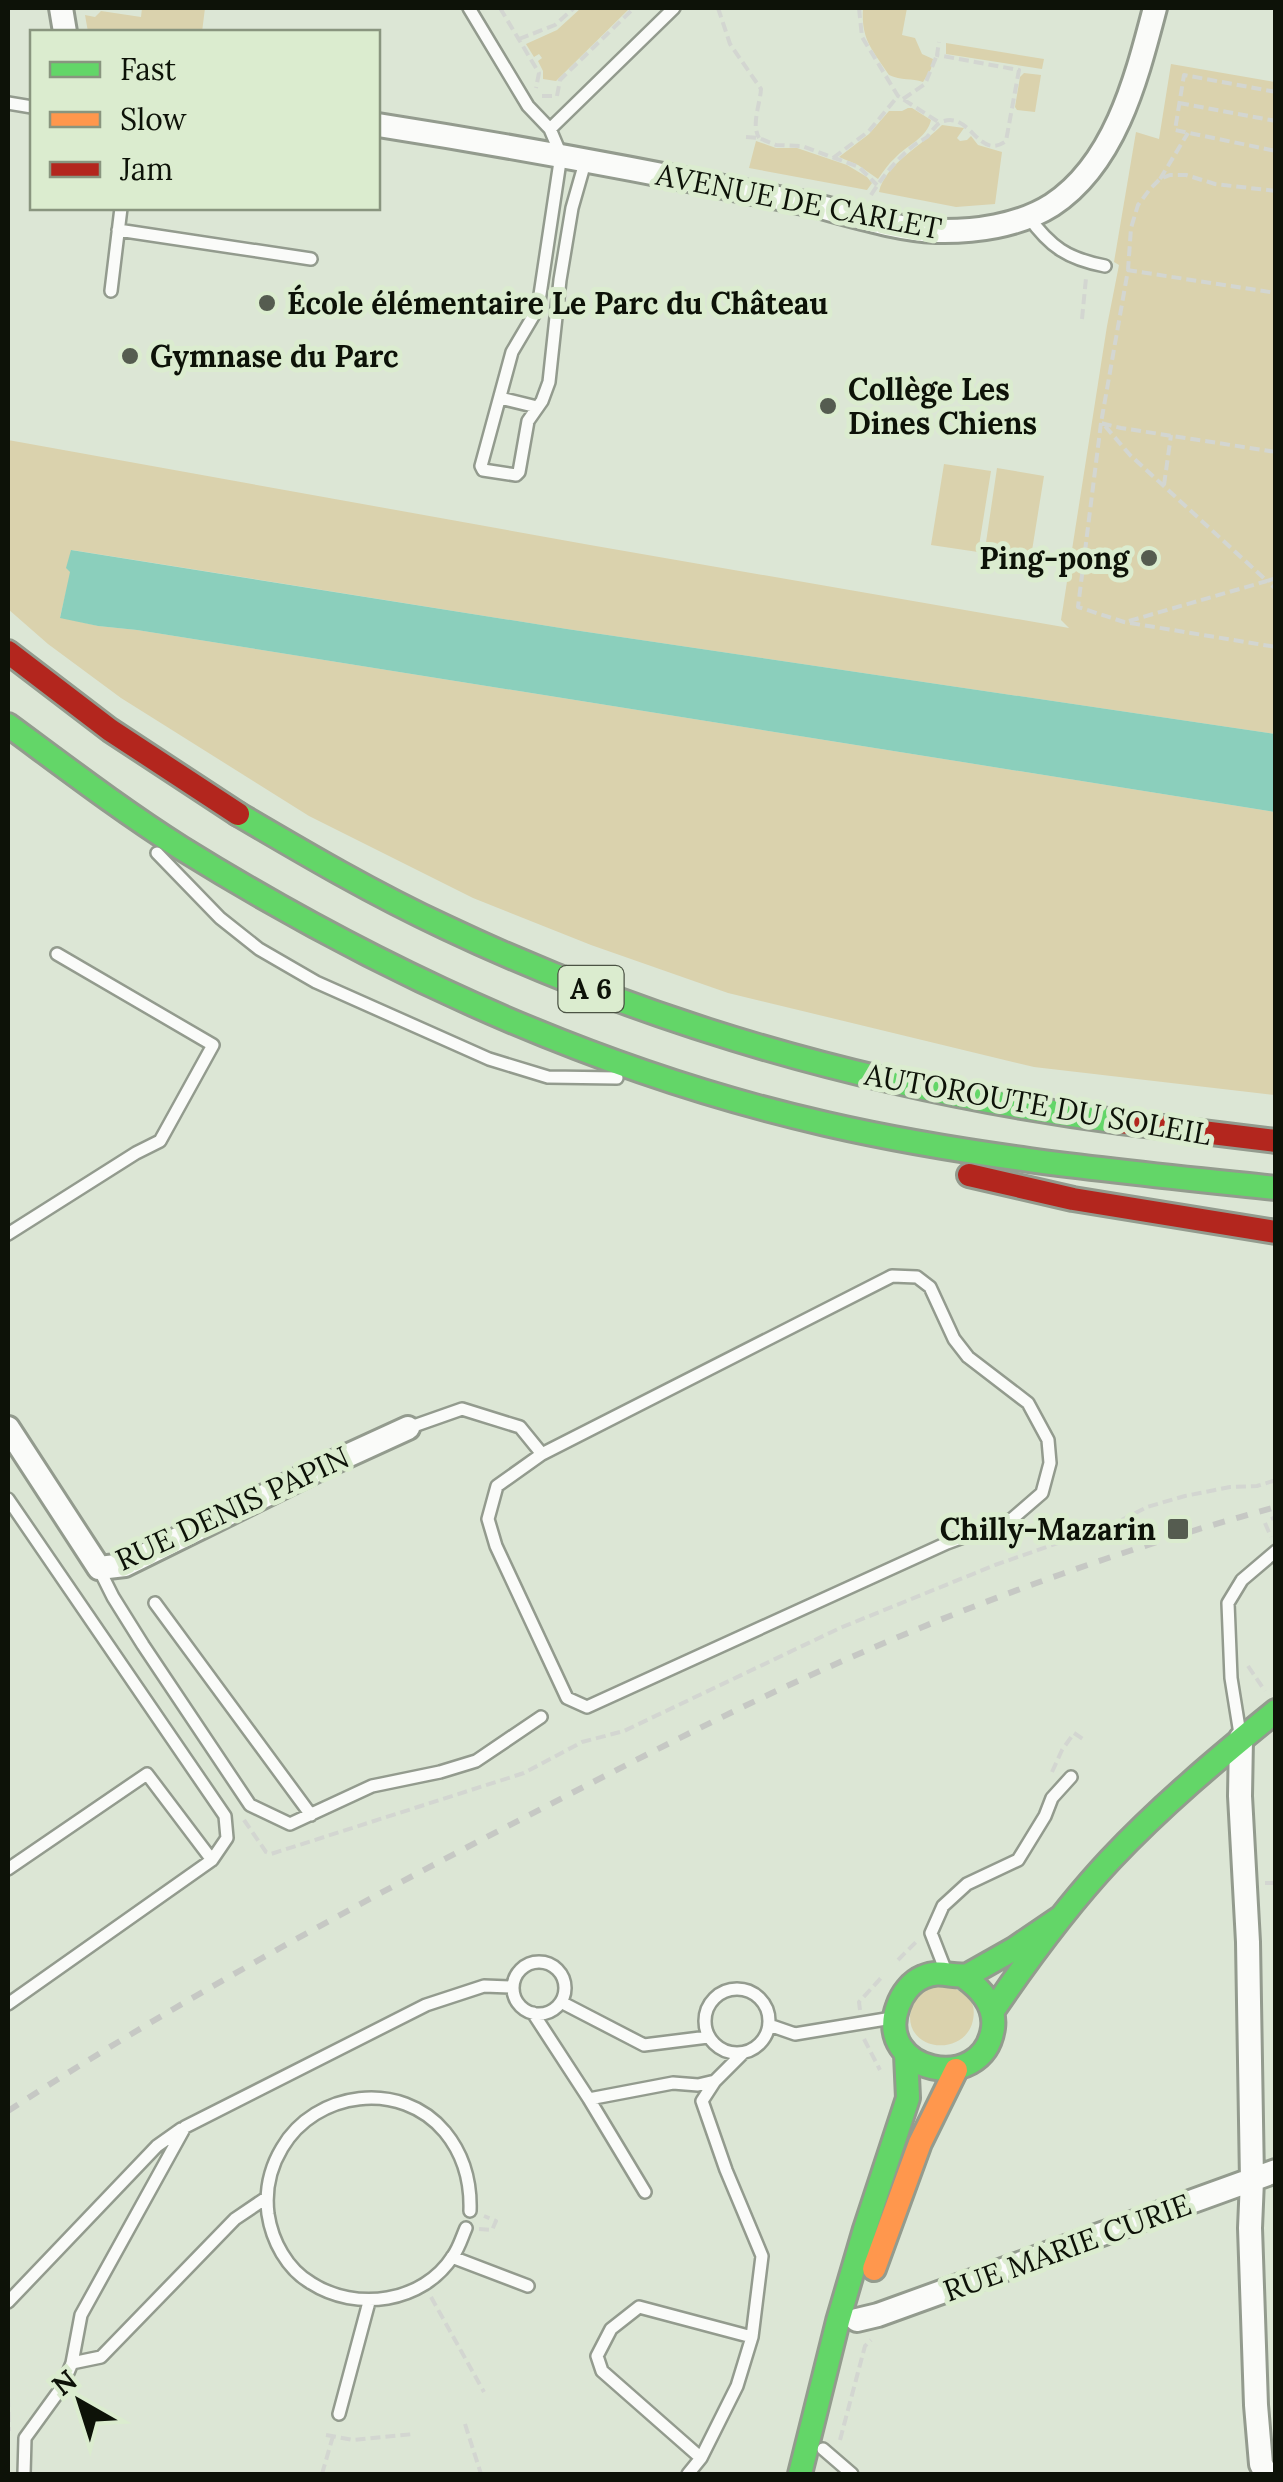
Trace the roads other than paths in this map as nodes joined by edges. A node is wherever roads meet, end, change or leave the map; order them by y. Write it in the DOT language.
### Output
graph roads {
  1 [pos="469,8"];
  2 [pos="674,8"];
  3 [pos="1151,8"];
  4 [pos="380,125"];
  5 [pos="550,129"];
  6 [pos="562,154"];
  7 [pos="586,159"];
  8 [pos="122,210"];
  9 [pos="1028,216"];
  10 [pos="118,230"];
  11 [pos="311,259"];
  12 [pos="1105,266"];
  13 [pos="110,291"];
  14 [pos="500,398"];
  15 [pos="537,406"];
  16 [pos="8,652"];
  17 [pos="8,725"];
  18 [pos="108,798"];
  19 [pos="58,954"];
  20 [pos="670,1079"];
  21 [pos="1276,1125"];
  22 [pos="1248,1138"];
  23 [pos="902,1140"];
  24 [pos="1276,1141"];
  25 [pos="1276,1188"];
  26 [pos="1276,1232"];
  27 [pos="8,1234"];
  28 [pos="8,1428"];
  29 [pos="408,1428"];
  30 [pos="542,1454"];
  31 [pos="8,1499"];
  32 [pos="1274,1545"];
  33 [pos="99,1568"];
  34 [pos="155,1604"];
  35 [pos="1272,1703"];
  36 [pos="541,1717"];
  37 [pos="1241,1738"];
  38 [pos="1071,1777"];
  39 [pos="311,1815"];
  40 [pos="212,1860"];
  41 [pos="8,1869"];
  42 [pos="1062,1917"];
  43 [pos="955,1975"];
  44 [pos="512,1987"];
  45 [pos="562,2002"];
  46 [pos="8,2004"];
  47 [pos="992,2012"];
  48 [pos="533,2013"];
  49 [pos="894,2018"];
  50 [pos="769,2025"];
  51 [pos="708,2037"];
  52 [pos="743,2053"];
  53 [pos="906,2054"];
  54 [pos="956,2070"];
  55 [pos="715,2081"];
  56 [pos="589,2099"];
  57 [pos="185,2127"];
  58 [pos="1276,2171"];
  59 [pos="1252,2180"];
  60 [pos="645,2192"];
  61 [pos="266,2198"];
  62 [pos="470,2211"];
  63 [pos="466,2228"];
  64 [pos="452,2257"];
  65 [pos="528,2286"];
  66 [pos="8,2302"];
  67 [pos="369,2302"];
  68 [pos="865,2329"];
  69 [pos="752,2336"];
  70 [pos="72,2364"];
  71 [pos="339,2414"];
  72 [pos="830,2454"];
  73 [pos="701,2458"];
  74 [pos="24,2474"];
  75 [pos="688,2474"];
  76 [pos="800,2474"];
  77 [pos="817,2474"];
  78 [pos="852,2474"];
  79 [pos="1266,2474"];
  1 -- 5 [label="lane"];
  2 -- 5 [label="lane"];
  3 -- 9 [label="street, AVENUE DE CARLET"];
  4 -- 6 [label="street, AVENUE DE CARLET"];
  5 -- 6 [label="lane"];
  6 -- 7 [label="street, AVENUE DE CARLET"];
  6 -- 14 [label="lane"];
  7 -- 9 [label="street, AVENUE DE CARLET"];
  7 -- 15 [label="lane"];
  8 -- 10 [label="lane"];
  9 -- 12 [label="lane"];
  10 -- 11 [label="lane"];
  10 -- 13 [label="lane"];
  14 -- 15 [label="lane"];
  14 -- 15 [label="lane"];
  16 -- 22 [label="main road, AUTOROUTE DU SOLEIL / A 6"];
  17 -- 18 [label="main road, AUTOROUTE DU SOLEIL / A 6"];
  18 -- 20 [label="main road, AUTOROUTE DU SOLEIL / A 6"];
  18 -- 20 [label="lane"];
  19 -- 27 [label="lane"];
  20 -- 23 [label="main road, AUTOROUTE DU SOLEIL / A 6"];
  21 -- 22 [label="main road"];
  22 -- 24 [label="main road, AUTOROUTE DU SOLEIL / A 6"];
  23 -- 25 [label="main road, AUTOROUTE DU SOLEIL / A 6"];
  23 -- 26 [label="main road"];
  28 -- 33 [label="street, RUE DENIS PAPIN"];
  29 -- 30 [label="lane"];
  29 -- 33 [label="street, RUE DENIS PAPIN"];
  30 -- 30 [label="lane"];
  31 -- 40 [label="lane"];
  32 -- 37 [label="lane"];
  33 -- 39 [label="lane"];
  34 -- 39 [label="lane"];
  35 -- 37 [label="main road"];
  36 -- 39 [label="lane"];
  37 -- 42 [label="main road"];
  37 -- 59 [label="street"];
  38 -- 43 [label="lane"];
  40 -- 41 [label="lane"];
  40 -- 46 [label="lane"];
  42 -- 43 [label="main road"];
  42 -- 47 [label="main road"];
  43 -- 47 [label="main road"];
  43 -- 49 [label="main road"];
  44 -- 45 [label="lane"];
  44 -- 48 [label="lane"];
  44 -- 57 [label="lane"];
  45 -- 48 [label="lane"];
  45 -- 51 [label="lane"];
  47 -- 54 [label="main road"];
  48 -- 56 [label="lane"];
  49 -- 50 [label="lane"];
  49 -- 53 [label="main road"];
  50 -- 51 [label="lane"];
  50 -- 52 [label="lane"];
  51 -- 52 [label="lane"];
  52 -- 55 [label="lane"];
  53 -- 54 [label="main road"];
  53 -- 76 [label="main road"];
  54 -- 68 [label="main road"];
  55 -- 56 [label="lane"];
  55 -- 69 [label="lane"];
  56 -- 60 [label="lane"];
  57 -- 66 [label="lane"];
  57 -- 70 [label="lane"];
  58 -- 59 [label="street, RUE MARIE CURIE"];
  59 -- 68 [label="street, RUE MARIE CURIE"];
  59 -- 79 [label="street"];
  61 -- 62 [label="lane"];
  61 -- 67 [label="lane"];
  61 -- 70 [label="lane"];
  63 -- 64 [label="lane"];
  64 -- 65 [label="lane"];
  64 -- 67 [label="lane"];
  67 -- 71 [label="lane"];
  68 -- 72 [label="main road"];
  69 -- 73 [label="lane"];
  69 -- 73 [label="lane"];
  70 -- 74 [label="lane"];
  72 -- 77 [label="main road"];
  72 -- 78 [label="lane"];
  73 -- 75 [label="lane"];
}
